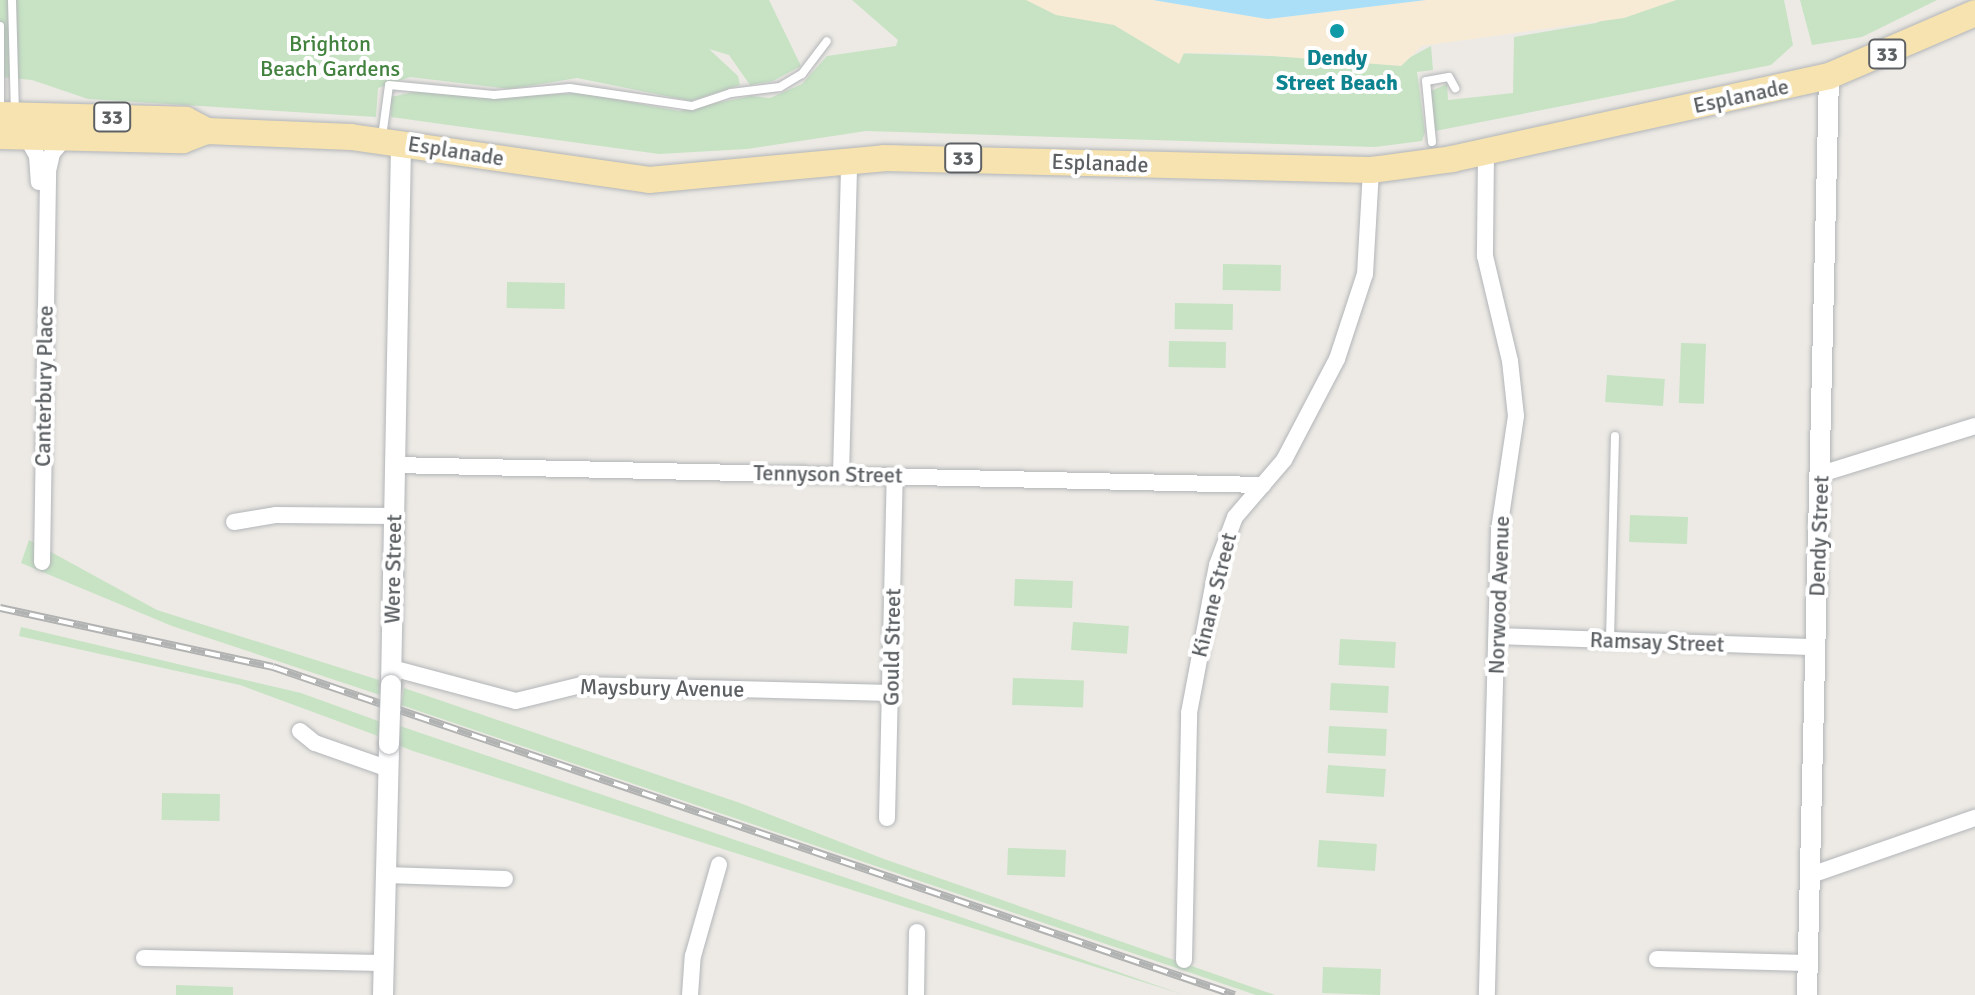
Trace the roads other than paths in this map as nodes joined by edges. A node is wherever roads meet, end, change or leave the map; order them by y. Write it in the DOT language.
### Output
graph roads {
  1 [pos="12,0"];
  2 [pos="1975,13"];
  3 [pos="0,26"];
  4 [pos="827,41"];
  5 [pos="1829,76"];
  6 [pos="1455,88"];
  7 [pos="9,125"];
  8 [pos="207,131"];
  9 [pos="66,137"];
  10 [pos="391,141"];
  11 [pos="1432,142"];
  12 [pos="1486,152"];
  13 [pos="849,160"];
  14 [pos="1371,170"];
  15 [pos="47,210"];
  16 [pos="1975,426"];
  17 [pos="1615,436"];
  18 [pos="394,465"];
  19 [pos="841,474"];
  20 [pos="1821,474"];
  21 [pos="895,476"];
  22 [pos="1263,485"];
  23 [pos="393,516"];
  24 [pos="234,522"];
  25 [pos="42,562"];
  26 [pos="1497,636"];
  27 [pos="1610,641"];
  28 [pos="1816,647"];
  29 [pos="391,677"];
  30 [pos="891,693"];
  31 [pos="300,731"];
  32 [pos="389,769"];
  33 [pos="887,818"];
  34 [pos="1975,818"];
  35 [pos="719,865"];
  36 [pos="387,875"];
  37 [pos="1811,875"];
  38 [pos="505,879"];
  39 [pos="917,932"];
  40 [pos="144,958"];
  41 [pos="1657,959"];
  42 [pos="1184,960"];
  43 [pos="384,963"];
  44 [pos="1808,963"];
  45 [pos="383,995"];
  46 [pos="690,995"];
  47 [pos="916,995"];
  48 [pos="1487,995"];
  49 [pos="1807,995"];
  1 -- 7 [label="lane"];
  2 -- 5 [label="main road, Esplanade / 33"];
  3 -- 7 [label="lane"];
  4 -- 10 [label="lane"];
  5 -- 12 [label="main road, Esplanade / 33"];
  5 -- 20 [label="street, Dendy Street"];
  6 -- 11 [label="lane"];
  7 -- 8 [label="main road, Esplanade / 33"];
  7 -- 9 [label="main road, Esplanade / 33"];
  7 -- 15 [label="street, Canterbury Place"];
  8 -- 9 [label="main road, Esplanade / 33"];
  8 -- 10 [label="main road, Esplanade / 33"];
  9 -- 15 [label="street, Canterbury Place"];
  10 -- 13 [label="main road, Esplanade / 33"];
  10 -- 18 [label="street, Were Street"];
  12 -- 14 [label="main road, Esplanade / 33"];
  12 -- 26 [label="street, Norwood Avenue"];
  13 -- 14 [label="main road, Esplanade / 33"];
  13 -- 19 [label="street"];
  14 -- 22 [label="street, Kinane Street"];
  15 -- 25 [label="street, Canterbury Place"];
  16 -- 20 [label="street"];
  17 -- 27 [label="lane"];
  18 -- 19 [label="street, Tennyson Street"];
  18 -- 23 [label="street, Were Street"];
  19 -- 21 [label="street, Tennyson Street"];
  20 -- 28 [label="street, Dendy Street"];
  21 -- 22 [label="street, Tennyson Street"];
  21 -- 30 [label="street, Gould Street"];
  22 -- 42 [label="street, Kinane Street"];
  23 -- 24 [label="street"];
  23 -- 29 [label="street, Were Street"];
  26 -- 27 [label="street, Ramsay Street"];
  26 -- 48 [label="street, Norwood Avenue"];
  27 -- 28 [label="street, Ramsay Street"];
  28 -- 37 [label="street, Dendy Street"];
  29 -- 30 [label="street, Maysbury Avenue"];
  29 -- 32 [label="street, Were Street, bridge"];
  30 -- 33 [label="street, Gould Street"];
  31 -- 32 [label="street"];
  32 -- 36 [label="street, Were Street"];
  34 -- 37 [label="street"];
  35 -- 46 [label="street"];
  36 -- 38 [label="street"];
  36 -- 43 [label="street, Were Street"];
  37 -- 44 [label="street, Dendy Street"];
  39 -- 47 [label="street"];
  40 -- 43 [label="street"];
  41 -- 44 [label="street"];
  43 -- 45 [label="street, Were Street"];
  44 -- 49 [label="street, Dendy Street"];
}
